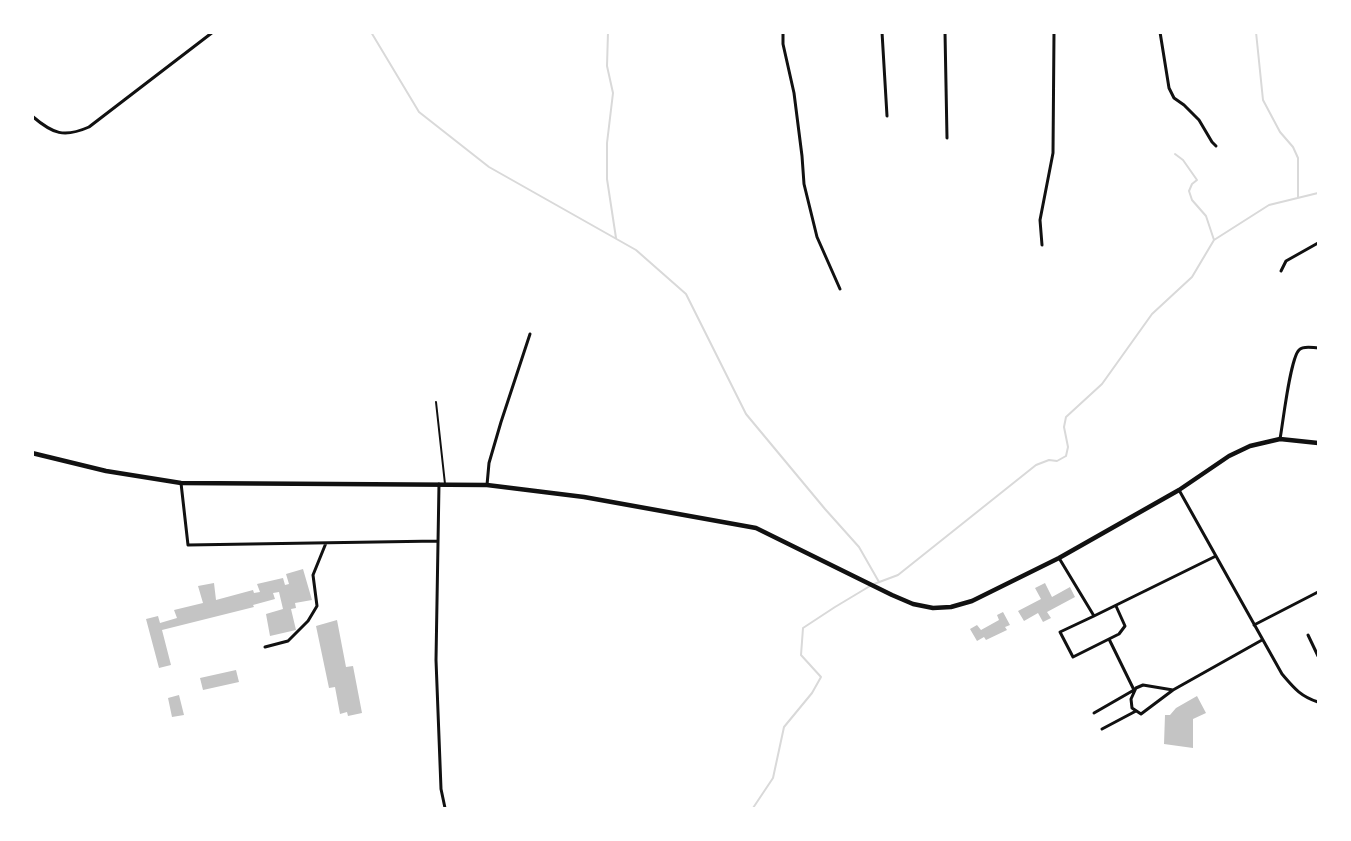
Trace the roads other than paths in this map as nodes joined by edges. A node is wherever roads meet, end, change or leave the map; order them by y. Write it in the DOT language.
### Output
graph roads {
  1 [pos="213,32"];
  2 [pos="783,32"];
  3 [pos="882,32"];
  4 [pos="945,32"];
  5 [pos="1054,32"];
  6 [pos="1160,32"];
  7 [pos="32,116"];
  8 [pos="887,116"];
  9 [pos="947,138"];
  10 [pos="1216,146"];
  11 [pos="1318,242"];
  12 [pos="1042,244"];
  13 [pos="1281,271"];
  14 [pos="840,289"];
  15 [pos="530,334"];
  16 [pos="1318,348"];
  17 [pos="436,402"];
  18 [pos="1280,440"];
  19 [pos="1318,443"];
  20 [pos="32,453"];
  21 [pos="181,483"];
  22 [pos="439,484"];
  23 [pos="445,484"];
  24 [pos="487,485"];
  25 [pos="1179,490"];
  26 [pos="438,541"];
  27 [pos="326,543"];
  28 [pos="1216,556"];
  29 [pos="1059,558"];
  30 [pos="1318,592"];
  31 [pos="1116,606"];
  32 [pos="1094,616"];
  33 [pos="1254,625"];
  34 [pos="1308,635"];
  35 [pos="1109,639"];
  36 [pos="1262,640"];
  37 [pos="265,647"];
  38 [pos="1318,656"];
  39 [pos="1134,690"];
  40 [pos="1173,690"];
  41 [pos="1318,702"];
  42 [pos="1136,710"];
  43 [pos="1094,713"];
  44 [pos="1102,729"];
  45 [pos="445,808"];
  1 -- 7 [label="street"];
  2 -- 14 [label="street"];
  3 -- 8 [label="street"];
  4 -- 9 [label="street"];
  5 -- 12 [label="street"];
  6 -- 10 [label="street"];
  11 -- 13 [label="street"];
  15 -- 24 [label="street"];
  16 -- 18 [label="street"];
  17 -- 23 [label="lane"];
  18 -- 19 [label="main road"];
  18 -- 25 [label="main road"];
  20 -- 21 [label="main road"];
  21 -- 22 [label="main road"];
  21 -- 27 [label="street"];
  22 -- 23 [label="main road"];
  22 -- 26 [label="street"];
  23 -- 24 [label="main road"];
  24 -- 29 [label="main road"];
  25 -- 28 [label="street"];
  25 -- 29 [label="main road"];
  26 -- 27 [label="street"];
  26 -- 45 [label="street"];
  27 -- 37 [label="street"];
  28 -- 31 [label="street"];
  28 -- 33 [label="street"];
  29 -- 32 [label="street"];
  30 -- 33 [label="street"];
  31 -- 32 [label="street"];
  31 -- 35 [label="street"];
  32 -- 35 [label="street"];
  33 -- 36 [label="street"];
  34 -- 38 [label="street"];
  35 -- 39 [label="street"];
  36 -- 40 [label="street"];
  36 -- 41 [label="street"];
  39 -- 40 [label="street"];
  39 -- 42 [label="street"];
  39 -- 43 [label="street"];
  40 -- 42 [label="street"];
  42 -- 44 [label="street"];
}
